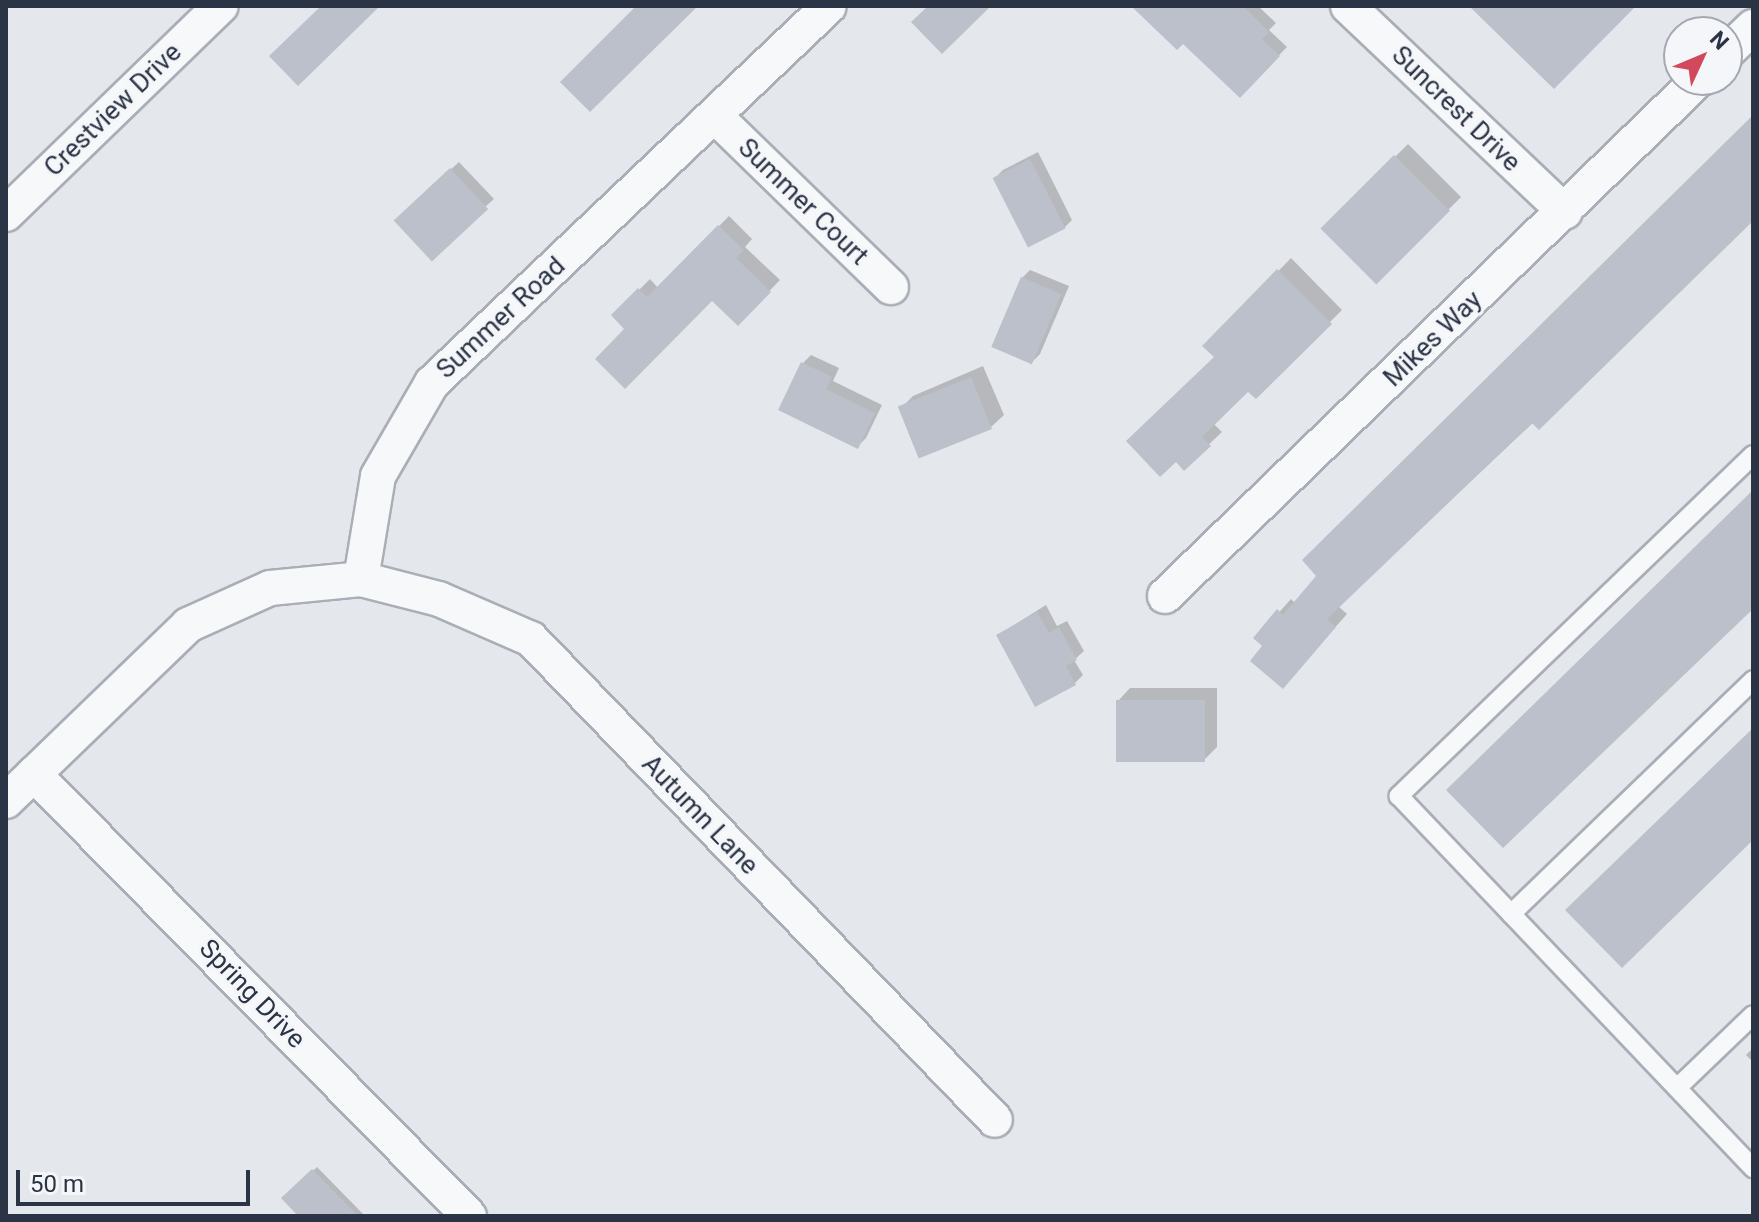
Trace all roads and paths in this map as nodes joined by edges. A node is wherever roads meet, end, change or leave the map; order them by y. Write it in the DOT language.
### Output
graph roads {
  1 [pos="221,6"];
  2 [pos="829,6"];
  3 [pos="1348,6"];
  4 [pos="1682,96"];
  5 [pos="716,117"];
  6 [pos="1565,212"];
  7 [pos="6,214"];
  8 [pos="891,287"];
  9 [pos="1753,455"];
  10 [pos="361,579"];
  11 [pos="1165,596"];
  12 [pos="1753,680"];
  13 [pos="34,774"];
  14 [pos="6,801"];
  15 [pos="1511,914"];
  16 [pos="1753,1015"];
  17 [pos="1677,1088"];
  18 [pos="995,1120"];
  19 [pos="1753,1168"];
  20 [pos="469,1216"];
  1 -- 7 [label="street, Crestview Drive"];
  2 -- 5 [label="street, Summer Road"];
  3 -- 6 [label="street, Suncrest Drive"];
  4 -- 6 [label="street, Mikes Way"];
  5 -- 8 [label="street, Summer Court"];
  5 -- 10 [label="street, Summer Road"];
  6 -- 11 [label="street, Mikes Way"];
  9 -- 15 [label="lane"];
  10 -- 13 [label="street"];
  10 -- 18 [label="street, Autumn Lane"];
  12 -- 15 [label="lane"];
  13 -- 14 [label="street"];
  13 -- 20 [label="street, Spring Drive"];
  15 -- 17 [label="lane"];
  16 -- 17 [label="lane"];
  17 -- 19 [label="lane"];
}
